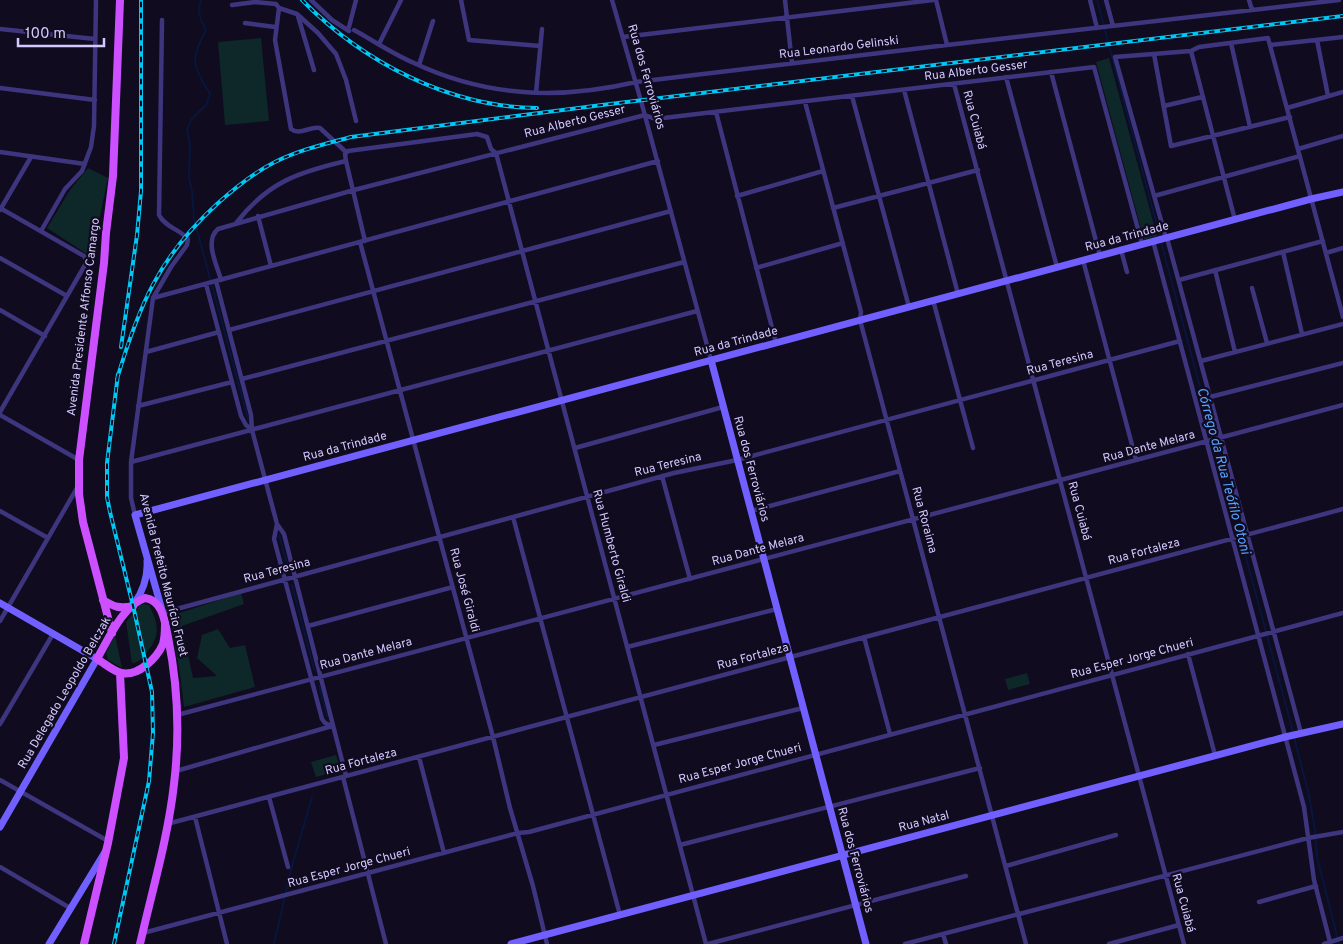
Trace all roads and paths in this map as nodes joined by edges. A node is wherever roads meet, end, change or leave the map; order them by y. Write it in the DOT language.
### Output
graph roads {
  1 [pos="96,0"];
  2 [pos="120,0"];
  3 [pos="311,0"];
  4 [pos="356,0"];
  5 [pos="401,0"];
  6 [pos="460,0"];
  7 [pos="612,0"];
  8 [pos="785,0"];
  9 [pos="934,0"];
  10 [pos="1090,0"];
  11 [pos="1106,0"];
  12 [pos="1249,0"];
  13 [pos="1339,0"];
  14 [pos="1304,2"];
  15 [pos="232,5"];
  16 [pos="278,8"];
  17 [pos="1252,10"];
  18 [pos="297,14"];
  19 [pos="787,18"];
  20 [pos="162,20"];
  21 [pos="434,21"];
  22 [pos="246,23"];
  23 [pos="1111,26"];
  24 [pos="1099,27"];
  25 [pos="275,28"];
  26 [pos="0,29"];
  27 [pos="351,29"];
  28 [pos="542,29"];
  29 [pos="623,37"];
  30 [pos="1343,37"];
  31 [pos="95,39"];
  32 [pos="1316,40"];
  33 [pos="1231,43"];
  34 [pos="379,44"];
  35 [pos="947,45"];
  36 [pos="1270,45"];
  37 [pos="540,46"];
  38 [pos="1191,51"];
  39 [pos="1154,54"];
  40 [pos="792,64"];
  41 [pos="419,65"];
  42 [pos="314,70"];
  43 [pos="1050,72"];
  44 [pos="1006,77"];
  45 [pos="636,82"];
  46 [pos="954,84"];
  47 [pos="0,88"];
  48 [pos="904,90"];
  49 [pos="1343,92"];
  50 [pos="536,93"];
  51 [pos="852,96"];
  52 [pos="1328,96"];
  53 [pos="1202,97"];
  54 [pos="95,100"];
  55 [pos="805,102"];
  56 [pos="1164,106"];
  57 [pos="1287,108"];
  58 [pos="716,112"];
  59 [pos="645,115"];
  60 [pos="1290,117"];
  61 [pos="356,121"];
  62 [pos="1250,127"];
  63 [pos="1212,136"];
  64 [pos="1343,136"];
  65 [pos="1298,149"];
  66 [pos="0,152"];
  67 [pos="346,152"];
  68 [pos="496,153"];
  69 [pos="1300,156"];
  70 [pos="31,157"];
  71 [pos="346,161"];
  72 [pos="658,161"];
  73 [pos="85,164"];
  74 [pos="978,170"];
  75 [pos="823,171"];
  76 [pos="1223,177"];
  77 [pos="928,183"];
  78 [pos="354,190"];
  79 [pos="1343,192"];
  80 [pos="738,196"];
  81 [pos="879,196"];
  82 [pos="1154,196"];
  83 [pos="1311,199"];
  84 [pos="509,201"];
  85 [pos="833,208"];
  86 [pos="0,209"];
  87 [pos="671,211"];
  88 [pos="258,216"];
  89 [pos="1235,220"];
  90 [pos="236,222"];
  91 [pos="41,231"];
  92 [pos="1166,238"];
  93 [pos="363,241"];
  94 [pos="1153,241"];
  95 [pos="1323,241"];
  96 [pos="842,243"];
  97 [pos="1142,244"];
  98 [pos="1343,248"];
  99 [pos="1121,250"];
  100 [pos="522,251"];
  101 [pos="1283,252"];
  102 [pos="1326,253"];
  103 [pos="1100,256"];
  104 [pos="0,258"];
  105 [pos="1083,260"];
  106 [pos="684,262"];
  107 [pos="271,266"];
  108 [pos="1058,267"];
  109 [pos="756,268"];
  110 [pos="1215,270"];
  111 [pos="1127,272"];
  112 [pos="1179,280"];
  113 [pos="219,281"];
  114 [pos="1007,281"];
  115 [pos="206,284"];
  116 [pos="1252,288"];
  117 [pos="373,291"];
  118 [pos="958,294"];
  119 [pos="68,296"];
  120 [pos="153,298"];
  121 [pos="933,300"];
  122 [pos="536,301"];
  123 [pos="909,307"];
  124 [pos="1342,309"];
  125 [pos="0,310"];
  126 [pos="698,311"];
  127 [pos="1343,317"];
  128 [pos="860,320"];
  129 [pos="1343,324"];
  130 [pos="229,330"];
  131 [pos="219,332"];
  132 [pos="1302,334"];
  133 [pos="45,336"];
  134 [pos="386,341"];
  135 [pos="1180,341"];
  136 [pos="776,343"];
  137 [pos="1267,343"];
  138 [pos="549,351"];
  139 [pos="146,352"];
  140 [pos="1235,352"];
  141 [pos="710,360"];
  142 [pos="1109,360"];
  143 [pos="1201,361"];
  144 [pos="1343,363"];
  145 [pos="242,379"];
  146 [pos="1034,380"];
  147 [pos="232,382"];
  148 [pos="400,390"];
  149 [pos="1210,397"];
  150 [pos="562,400"];
  151 [pos="960,400"];
  152 [pos="1343,405"];
  153 [pos="138,406"];
  154 [pos="723,408"];
  155 [pos="0,413"];
  156 [pos="887,420"];
  157 [pos="252,430"];
  158 [pos="1221,438"];
  159 [pos="413,440"];
  160 [pos="1207,442"];
  161 [pos="575,448"];
  162 [pos="973,448"];
  163 [pos="78,460"];
  164 [pos="737,460"];
  165 [pos="1136,460"];
  166 [pos="131,462"];
  167 [pos="900,471"];
  168 [pos="662,476"];
  169 [pos="265,480"];
  170 [pos="1060,480"];
  171 [pos="78,486"];
  172 [pos="588,496"];
  173 [pos="1343,509"];
  174 [pos="0,511"];
  175 [pos="751,511"];
  176 [pos="135,515"];
  177 [pos="514,517"];
  178 [pos="913,520"];
  179 [pos="277,524"];
  180 [pos="1248,535"];
  181 [pos="439,537"];
  182 [pos="48,538"];
  183 [pos="1233,539"];
  184 [pos="145,548"];
  185 [pos="764,559"];
  186 [pos="295,576"];
  187 [pos="1086,578"];
  188 [pos="285,579"];
  189 [pos="690,579"];
  190 [pos="452,587"];
  191 [pos="615,599"];
  192 [pos="103,600"];
  193 [pos="0,603"];
  194 [pos="133,606"];
  195 [pos="8,608"];
  196 [pos="777,609"];
  197 [pos="162,613"];
  198 [pos="1343,613"];
  199 [pos="940,617"];
  200 [pos="540,618"];
  201 [pos="0,621"];
  202 [pos="165,624"];
  203 [pos="308,626"];
  204 [pos="1274,631"];
  205 [pos="112,633"];
  206 [pos="52,634"];
  207 [pos="1258,635"];
  208 [pos="864,637"];
  209 [pos="466,638"];
  210 [pos="628,647"];
  211 [pos="1188,654"];
  212 [pos="790,657"];
  213 [pos="97,659"];
  214 [pos="120,673"];
  215 [pos="1112,675"];
  216 [pos="321,677"];
  217 [pos="312,679"];
  218 [pos="641,697"];
  219 [pos="803,708"];
  220 [pos="965,714"];
  221 [pos="177,715"];
  222 [pos="567,717"];
  223 [pos="0,724"];
  224 [pos="1343,724"];
  225 [pos="332,726"];
  226 [pos="890,734"];
  227 [pos="1301,734"];
  228 [pos="493,737"];
  229 [pos="1285,737"];
  230 [pos="654,745"];
  231 [pos="815,755"];
  232 [pos="1215,756"];
  233 [pos="419,757"];
  234 [pos="980,768"];
  235 [pos="176,771"];
  236 [pos="1139,776"];
  237 [pos="344,777"];
  238 [pos="0,780"];
  239 [pos="20,792"];
  240 [pos="667,795"];
  241 [pos="269,797"];
  242 [pos="829,807"];
  243 [pos="593,814"];
  244 [pos="992,815"];
  245 [pos="195,817"];
  246 [pos="167,824"];
  247 [pos="0,826"];
  248 [pos="1343,832"];
  249 [pos="518,833"];
  250 [pos="1116,835"];
  251 [pos="1308,838"];
  252 [pos="108,841"];
  253 [pos="680,846"];
  254 [pos="105,852"];
  255 [pos="444,853"];
  256 [pos="842,856"];
  257 [pos="1006,866"];
  258 [pos="0,867"];
  259 [pos="288,867"];
  260 [pos="368,873"];
  261 [pos="1165,875"];
  262 [pos="966,876"];
  263 [pos="1316,886"];
  264 [pos="693,896"];
  265 [pos="1258,902"];
  266 [pos="855,905"];
  267 [pos="70,908"];
  268 [pos="219,913"];
  269 [pos="1018,914"];
  270 [pos="620,915"];
  271 [pos="1179,925"];
  272 [pos="143,933"];
  273 [pos="943,934"];
  274 [pos="545,936"];
  275 [pos="1342,939"];
  276 [pos="1332,942"];
  277 [pos="49,944"];
  278 [pos="84,944"];
  279 [pos="140,944"];
  280 [pos="227,944"];
  281 [pos="386,944"];
  282 [pos="511,944"];
  283 [pos="547,944"];
  284 [pos="707,944"];
  285 [pos="866,944"];
  286 [pos="905,944"];
  287 [pos="946,944"];
  288 [pos="1026,944"];
  289 [pos="1109,944"];
  290 [pos="1184,944"];
  291 [pos="1324,944"];
  1 -- 31 [label="street"];
  2 -- 163 [label="main road, Avenida Presidente Affonso Camargo"];
  3 -- 27 [label="street, Rua Leonardo Gelinski"];
  4 -- 27 [label="street"];
  5 -- 34 [label="street"];
  6 -- 37 [label="street"];
  7 -- 29 [label="street, Rua dos Ferroviários"];
  8 -- 19 [label="street"];
  9 -- 19 [label="street"];
  9 -- 35 [label="street"];
  10 -- 24 [label="street"];
  11 -- 23 [label="street"];
  12 -- 17 [label="street"];
  13 -- 14 [label="street, Rua Leonardo Gelinski"];
  14 -- 17 [label="street, Rua Leonardo Gelinski"];
  15 -- 16 [label="street"];
  16 -- 18 [label="street"];
  16 -- 25 [label="street"];
  17 -- 23 [label="street, Rua Leonardo Gelinski"];
  18 -- 42 [label="street"];
  18 -- 61 [label="street"];
  19 -- 29 [label="street"];
  19 -- 40 [label="street"];
  20 -- 120 [label="street"];
  21 -- 41 [label="street"];
  22 -- 25 [label="street"];
  23 -- 24 [label="street, Rua Leonardo Gelinski"];
  24 -- 35 [label="street, Rua Leonardo Gelinski"];
  25 -- 67 [label="street"];
  26 -- 31 [label="street"];
  27 -- 34 [label="street, Rua Leonardo Gelinski"];
  28 -- 37 [label="street"];
  29 -- 45 [label="street, Rua dos Ferroviários"];
  30 -- 32 [label="street"];
  31 -- 54 [label="street"];
  32 -- 36 [label="street"];
  32 -- 52 [label="street"];
  33 -- 36 [label="street"];
  33 -- 38 [label="street"];
  33 -- 62 [label="street"];
  34 -- 41 [label="street, Rua Leonardo Gelinski"];
  35 -- 40 [label="street, Rua Leonardo Gelinski"];
  36 -- 57 [label="street"];
  37 -- 50 [label="street"];
  38 -- 39 [label="street"];
  38 -- 53 [label="street"];
  39 -- 56 [label="street"];
  39 -- 82 [label="street"];
  40 -- 45 [label="street, Rua Leonardo Gelinski"];
  41 -- 50 [label="street, Rua Leonardo Gelinski"];
  43 -- 44 [label="street, Rua Alberto Gesser"];
  43 -- 97 [label="street, Rua Alberto Gesser"];
  43 -- 103 [label="street"];
  44 -- 46 [label="street, Rua Alberto Gesser"];
  44 -- 108 [label="street"];
  45 -- 50 [label="street, Rua Leonardo Gelinski"];
  45 -- 59 [label="street, Rua dos Ferroviários"];
  46 -- 48 [label="street, Rua Alberto Gesser"];
  46 -- 74 [label="street, Rua Cuiabá"];
  47 -- 54 [label="street"];
  48 -- 51 [label="street, Rua Alberto Gesser"];
  48 -- 77 [label="street"];
  49 -- 52 [label="street"];
  51 -- 55 [label="street, Rua Alberto Gesser"];
  51 -- 81 [label="street"];
  52 -- 57 [label="street"];
  53 -- 56 [label="street"];
  53 -- 63 [label="street"];
  54 -- 73 [label="street"];
  55 -- 58 [label="street, Rua Alberto Gesser"];
  55 -- 75 [label="street, Rua Roraima"];
  56 -- 63 [label="street"];
  57 -- 60 [label="street"];
  58 -- 59 [label="street, Rua Alberto Gesser"];
  58 -- 80 [label="street"];
  59 -- 68 [label="street, Rua Alberto Gesser"];
  59 -- 72 [label="street, Rua dos Ferroviários"];
  60 -- 62 [label="street"];
  60 -- 65 [label="street"];
  62 -- 63 [label="street"];
  63 -- 76 [label="street"];
  64 -- 65 [label="street"];
  65 -- 69 [label="street"];
  66 -- 70 [label="street"];
  67 -- 68 [label="street"];
  67 -- 71 [label="street, Rua José Giraldi"];
  68 -- 78 [label="street, Rua Alberto Gesser"];
  68 -- 84 [label="street, Rua Humberto Giraldi"];
  69 -- 76 [label="street"];
  69 -- 83 [label="street"];
  70 -- 73 [label="street"];
  70 -- 86 [label="street"];
  71 -- 78 [label="street, Rua José Giraldi"];
  71 -- 90 [label="street"];
  72 -- 84 [label="street"];
  72 -- 87 [label="street, Rua dos Ferroviários"];
  73 -- 91 [label="street"];
  74 -- 77 [label="street"];
  74 -- 114 [label="street, Rua Cuiabá"];
  75 -- 80 [label="street"];
  75 -- 85 [label="street, Rua Roraima"];
  76 -- 82 [label="street"];
  76 -- 89 [label="street"];
  77 -- 81 [label="street"];
  77 -- 118 [label="street"];
  78 -- 88 [label="street, Rua Alberto Gesser"];
  78 -- 93 [label="street, Rua José Giraldi"];
  79 -- 83 [label="street, Rua da Trindade"];
  80 -- 109 [label="street"];
  81 -- 85 [label="street"];
  81 -- 123 [label="street"];
  82 -- 92 [label="street"];
  83 -- 89 [label="street, Rua da Trindade"];
  83 -- 95 [label="street"];
  84 -- 93 [label="street"];
  84 -- 100 [label="street, Rua Humberto Giraldi"];
  85 -- 96 [label="street, Rua Roraima"];
  86 -- 91 [label="street"];
  87 -- 100 [label="street"];
  87 -- 106 [label="street, Rua dos Ferroviários"];
  88 -- 90 [label="street, Rua Alberto Gesser"];
  88 -- 107 [label="street"];
  89 -- 92 [label="street, Rua da Trindade"];
  90 -- 113 [label="street, Rua Alberto Gesser"];
  91 -- 119 [label="street"];
  92 -- 94 [label="street, Rua da Trindade"];
  92 -- 112 [label="street"];
  93 -- 107 [label="street"];
  93 -- 117 [label="street, Rua José Giraldi"];
  94 -- 97 [label="street, Rua da Trindade"];
  94 -- 135 [label="street"];
  95 -- 101 [label="street"];
  95 -- 102 [label="street"];
  96 -- 109 [label="street"];
  96 -- 128 [label="street, Rua Roraima"];
  97 -- 99 [label="street, Rua da Trindade"];
  98 -- 102 [label="street"];
  99 -- 103 [label="street, Rua da Trindade"];
  99 -- 111 [label="street"];
  100 -- 117 [label="street"];
  100 -- 122 [label="street, Rua Humberto Giraldi"];
  101 -- 110 [label="street"];
  101 -- 132 [label="street"];
  102 -- 124 [label="street"];
  103 -- 105 [label="street, Rua da Trindade"];
  104 -- 119 [label="street"];
  105 -- 108 [label="street, Rua da Trindade"];
  105 -- 142 [label="street"];
  106 -- 122 [label="street"];
  106 -- 126 [label="street, Rua dos Ferroviários"];
  107 -- 113 [label="street"];
  108 -- 114 [label="street, Rua da Trindade"];
  109 -- 136 [label="street"];
  110 -- 112 [label="street"];
  110 -- 140 [label="street"];
  112 -- 143 [label="street"];
  113 -- 115 [label="street"];
  113 -- 130 [label="street"];
  114 -- 118 [label="street, Rua da Trindade"];
  114 -- 146 [label="street, Rua Cuiabá"];
  115 -- 120 [label="street"];
  115 -- 131 [label="street"];
  116 -- 137 [label="street"];
  117 -- 130 [label="street"];
  117 -- 134 [label="street, Rua José Giraldi"];
  118 -- 121 [label="street, Rua da Trindade"];
  119 -- 133 [label="street"];
  120 -- 139 [label="street, Avenida Prefeito Maurício Fruet"];
  121 -- 123 [label="street, Rua da Trindade"];
  121 -- 151 [label="street"];
  122 -- 134 [label="street"];
  122 -- 138 [label="street, Rua Humberto Giraldi"];
  123 -- 128 [label="street, Rua da Trindade"];
  124 -- 127 [label="street"];
  125 -- 133 [label="street"];
  126 -- 138 [label="street"];
  126 -- 141 [label="street, Rua dos Ferroviários"];
  128 -- 136 [label="street, Rua da Trindade"];
  128 -- 156 [label="street, Rua Roraima"];
  129 -- 132 [label="street"];
  130 -- 145 [label="street"];
  131 -- 139 [label="street"];
  131 -- 147 [label="street"];
  132 -- 137 [label="street"];
  133 -- 155 [label="street"];
  134 -- 145 [label="street"];
  134 -- 148 [label="street, Rua José Giraldi"];
  135 -- 142 [label="street, Rua Teresina"];
  135 -- 160 [label="street"];
  136 -- 141 [label="street, Rua da Trindade"];
  137 -- 140 [label="street"];
  138 -- 148 [label="street"];
  138 -- 150 [label="street, Rua Humberto Giraldi"];
  139 -- 153 [label="street, Avenida Prefeito Maurício Fruet"];
  140 -- 143 [label="street"];
  141 -- 150 [label="street, Rua da Trindade"];
  141 -- 154 [label="street, Rua dos Ferroviários"];
  142 -- 146 [label="street, Rua Teresina"];
  142 -- 165 [label="street"];
  143 -- 149 [label="street"];
  144 -- 149 [label="street"];
  145 -- 157 [label="street"];
  146 -- 151 [label="street, Rua Teresina"];
  146 -- 170 [label="street, Rua Cuiabá"];
  147 -- 153 [label="street"];
  147 -- 157 [label="street"];
  148 -- 157 [label="street"];
  148 -- 159 [label="street, Rua José Giraldi"];
  149 -- 158 [label="street"];
  150 -- 159 [label="street, Rua da Trindade"];
  150 -- 161 [label="street, Rua Humberto Giraldi"];
  151 -- 156 [label="street, Rua Teresina"];
  151 -- 162 [label="street"];
  152 -- 158 [label="street, Rua Dante Melara"];
  153 -- 166 [label="street, Avenida Prefeito Maurício Fruet"];
  154 -- 161 [label="street"];
  154 -- 164 [label="street, Rua dos Ferroviários"];
  155 -- 163 [label="street"];
  156 -- 164 [label="street, Rua Teresina"];
  156 -- 167 [label="street, Rua Roraima"];
  157 -- 166 [label="street"];
  157 -- 169 [label="street"];
  158 -- 160 [label="street, Rua Dante Melara"];
  158 -- 180 [label="street"];
  159 -- 169 [label="street, Rua da Trindade"];
  159 -- 181 [label="street, Rua José Giraldi"];
  160 -- 165 [label="street, Rua Dante Melara"];
  160 -- 183 [label="street"];
  161 -- 172 [label="street, Rua Humberto Giraldi"];
  163 -- 171 [label="main road, Avenida Presidente Affonso Camargo"];
  164 -- 168 [label="street, Rua Teresina"];
  164 -- 175 [label="street, Rua dos Ferroviários"];
  165 -- 170 [label="street, Rua Dante Melara"];
  166 -- 176 [label="street, Avenida Prefeito Maurício Fruet"];
  167 -- 175 [label="street"];
  167 -- 178 [label="street, Rua Roraima"];
  168 -- 172 [label="street, Rua Teresina"];
  168 -- 189 [label="street"];
  169 -- 176 [label="street, Rua da Trindade"];
  169 -- 179 [label="street"];
  170 -- 178 [label="street, Rua Dante Melara"];
  170 -- 187 [label="street, Rua Cuiabá"];
  171 -- 182 [label="street"];
  171 -- 192 [label="main road, Avenida Presidente Affonso Camargo"];
  172 -- 177 [label="street, Rua Teresina"];
  172 -- 191 [label="street, Rua Humberto Giraldi"];
  173 -- 180 [label="street, Rua Fortaleza"];
  174 -- 182 [label="street"];
  175 -- 185 [label="street, Rua dos Ferroviários"];
  176 -- 184 [label="street, Avenida Prefeito Maurício Fruet"];
  177 -- 181 [label="street, Rua Teresina"];
  177 -- 200 [label="street"];
  178 -- 185 [label="street, Rua Dante Melara"];
  178 -- 199 [label="street, Rua Roraima"];
  179 -- 186 [label="street"];
  179 -- 188 [label="street"];
  180 -- 183 [label="street, Rua Fortaleza"];
  180 -- 204 [label="street"];
  181 -- 186 [label="street, Rua Teresina"];
  181 -- 190 [label="street, Rua José Giraldi"];
  182 -- 195 [label="street"];
  183 -- 187 [label="street, Rua Fortaleza"];
  183 -- 207 [label="street"];
  184 -- 194 [label="street"];
  184 -- 197 [label="street, Avenida Prefeito Maurício Fruet"];
  185 -- 189 [label="street, Rua Dante Melara"];
  185 -- 196 [label="street, Rua dos Ferroviários"];
  186 -- 188 [label="street, Rua Teresina"];
  186 -- 203 [label="street"];
  187 -- 199 [label="street, Rua Fortaleza"];
  187 -- 215 [label="street, Rua Cuiabá"];
  188 -- 197 [label="street, Rua Teresina"];
  188 -- 217 [label="street"];
  189 -- 191 [label="street, Rua Dante Melara"];
  190 -- 203 [label="street"];
  190 -- 209 [label="street, Rua José Giraldi"];
  191 -- 200 [label="street, Rua Dante Melara"];
  191 -- 210 [label="street, Rua Humberto Giraldi"];
  192 -- 194 [label="main road"];
  192 -- 205 [label="main road, Avenida Presidente Affonso Camargo"];
  193 -- 195 [label="street"];
  194 -- 197 [label="main road"];
  194 -- 205 [label="main road, Rua Delegado Leopoldo Belczak"];
  195 -- 201 [label="street"];
  195 -- 206 [label="street"];
  196 -- 210 [label="street"];
  196 -- 212 [label="street, Rua dos Ferroviários"];
  197 -- 202 [label="main road, Avenida Prefeito Maurício Fruet"];
  198 -- 204 [label="street, Rua Esper Jorge Chueri"];
  199 -- 208 [label="street, Rua Fortaleza"];
  199 -- 220 [label="street, Rua Roraima"];
  200 -- 209 [label="street, Rua Dante Melara"];
  200 -- 222 [label="street"];
  202 -- 214 [label="main road"];
  202 -- 221 [label="main road, Avenida Prefeito Maurício Fruet"];
  203 -- 216 [label="street"];
  204 -- 207 [label="street, Rua Esper Jorge Chueri"];
  204 -- 227 [label="street"];
  205 -- 213 [label="main road, Rua Delegado Leopoldo Belczak"];
  206 -- 213 [label="street"];
  206 -- 223 [label="street"];
  207 -- 211 [label="street, Rua Esper Jorge Chueri"];
  207 -- 229 [label="street"];
  208 -- 212 [label="street, Rua Fortaleza"];
  208 -- 226 [label="street"];
  209 -- 216 [label="street, Rua Dante Melara"];
  209 -- 228 [label="street, Rua José Giraldi"];
  210 -- 218 [label="street, Rua Humberto Giraldi"];
  211 -- 215 [label="street, Rua Esper Jorge Chueri"];
  211 -- 232 [label="street"];
  212 -- 218 [label="street, Rua Fortaleza"];
  212 -- 219 [label="street, Rua dos Ferroviários"];
  213 -- 214 [label="main road"];
  213 -- 239 [label="street, Rua Delegado Leopoldo Belczak"];
  214 -- 252 [label="main road"];
  215 -- 220 [label="street, Rua Esper Jorge Chueri"];
  215 -- 236 [label="street, Rua Cuiabá"];
  216 -- 217 [label="street, Rua Dante Melara"];
  216 -- 225 [label="street"];
  217 -- 221 [label="street, Rua Dante Melara"];
  217 -- 225 [label="street"];
  218 -- 222 [label="street, Rua Fortaleza"];
  218 -- 230 [label="street, Rua Humberto Giraldi"];
  219 -- 230 [label="street"];
  219 -- 231 [label="street, Rua dos Ferroviários"];
  220 -- 226 [label="street, Rua Esper Jorge Chueri"];
  220 -- 234 [label="street, Rua Roraima"];
  221 -- 235 [label="main road, Avenida Prefeito Maurício Fruet"];
  222 -- 228 [label="street, Rua Fortaleza"];
  222 -- 243 [label="street"];
  224 -- 227 [label="street, Rua Natal"];
  225 -- 235 [label="street"];
  225 -- 237 [label="street"];
  226 -- 231 [label="street, Rua Esper Jorge Chueri"];
  227 -- 229 [label="street, Rua Natal"];
  228 -- 233 [label="street, Rua Fortaleza"];
  228 -- 249 [label="street, Rua José Giraldi"];
  229 -- 232 [label="street, Rua Natal"];
  229 -- 251 [label="street"];
  230 -- 240 [label="street, Rua Humberto Giraldi"];
  231 -- 240 [label="street, Rua Esper Jorge Chueri"];
  231 -- 242 [label="street, Rua dos Ferroviários"];
  232 -- 236 [label="street, Rua Natal"];
  233 -- 237 [label="street, Rua Fortaleza"];
  233 -- 255 [label="street"];
  234 -- 242 [label="street"];
  234 -- 244 [label="street, Rua Roraima"];
  235 -- 246 [label="main road, Avenida Prefeito Maurício Fruet"];
  236 -- 244 [label="street, Rua Natal"];
  236 -- 261 [label="street, Rua Cuiabá"];
  237 -- 241 [label="street, Rua Fortaleza"];
  237 -- 260 [label="street"];
  238 -- 239 [label="street"];
  239 -- 247 [label="street, Rua Delegado Leopoldo Belczak"];
  239 -- 252 [label="street"];
  240 -- 243 [label="street, Rua Esper Jorge Chueri"];
  240 -- 253 [label="street, Rua Humberto Giraldi"];
  241 -- 245 [label="street, Rua Fortaleza"];
  241 -- 259 [label="street"];
  242 -- 253 [label="street"];
  242 -- 256 [label="street, Rua dos Ferroviários"];
  243 -- 249 [label="street, Rua Esper Jorge Chueri"];
  243 -- 270 [label="street"];
  244 -- 256 [label="street, Rua Natal"];
  244 -- 257 [label="street, Rua Roraima"];
  245 -- 246 [label="street, Rua Fortaleza"];
  245 -- 268 [label="street"];
  246 -- 272 [label="main road, Avenida Prefeito Maurício Fruet"];
  248 -- 251 [label="street"];
  249 -- 255 [label="street, Rua Esper Jorge Chueri"];
  249 -- 274 [label="street, Rua José Giraldi"];
  250 -- 257 [label="street"];
  251 -- 261 [label="street"];
  251 -- 263 [label="street"];
  252 -- 254 [label="main road"];
  253 -- 264 [label="street, Rua Humberto Giraldi"];
  254 -- 267 [label="street"];
  254 -- 278 [label="main road"];
  255 -- 260 [label="street, Rua Esper Jorge Chueri"];
  256 -- 264 [label="street, Rua Natal"];
  256 -- 266 [label="street, Rua dos Ferroviários"];
  257 -- 269 [label="street, Rua Roraima"];
  258 -- 267 [label="street"];
  260 -- 268 [label="street, Rua Esper Jorge Chueri"];
  260 -- 281 [label="street"];
  261 -- 269 [label="street"];
  261 -- 271 [label="street, Rua Cuiabá"];
  262 -- 266 [label="street"];
  263 -- 265 [label="street"];
  263 -- 276 [label="street"];
  264 -- 270 [label="street, Rua Natal"];
  264 -- 284 [label="street, Rua Humberto Giraldi"];
  266 -- 284 [label="street"];
  266 -- 285 [label="street, Rua dos Ferroviários"];
  267 -- 277 [label="street"];
  268 -- 272 [label="street, Rua Esper Jorge Chueri"];
  268 -- 280 [label="street"];
  269 -- 273 [label="street"];
  269 -- 288 [label="street, Rua Roraima"];
  270 -- 274 [label="street, Rua Natal"];
  271 -- 289 [label="street"];
  271 -- 290 [label="street, Rua Cuiabá"];
  272 -- 279 [label="main road, Avenida Prefeito Maurício Fruet"];
  273 -- 286 [label="street"];
  273 -- 287 [label="street"];
  274 -- 282 [label="street, Rua Natal"];
  274 -- 283 [label="street, Rua José Giraldi"];
  275 -- 276 [label="street"];
  276 -- 291 [label="street"];
}
